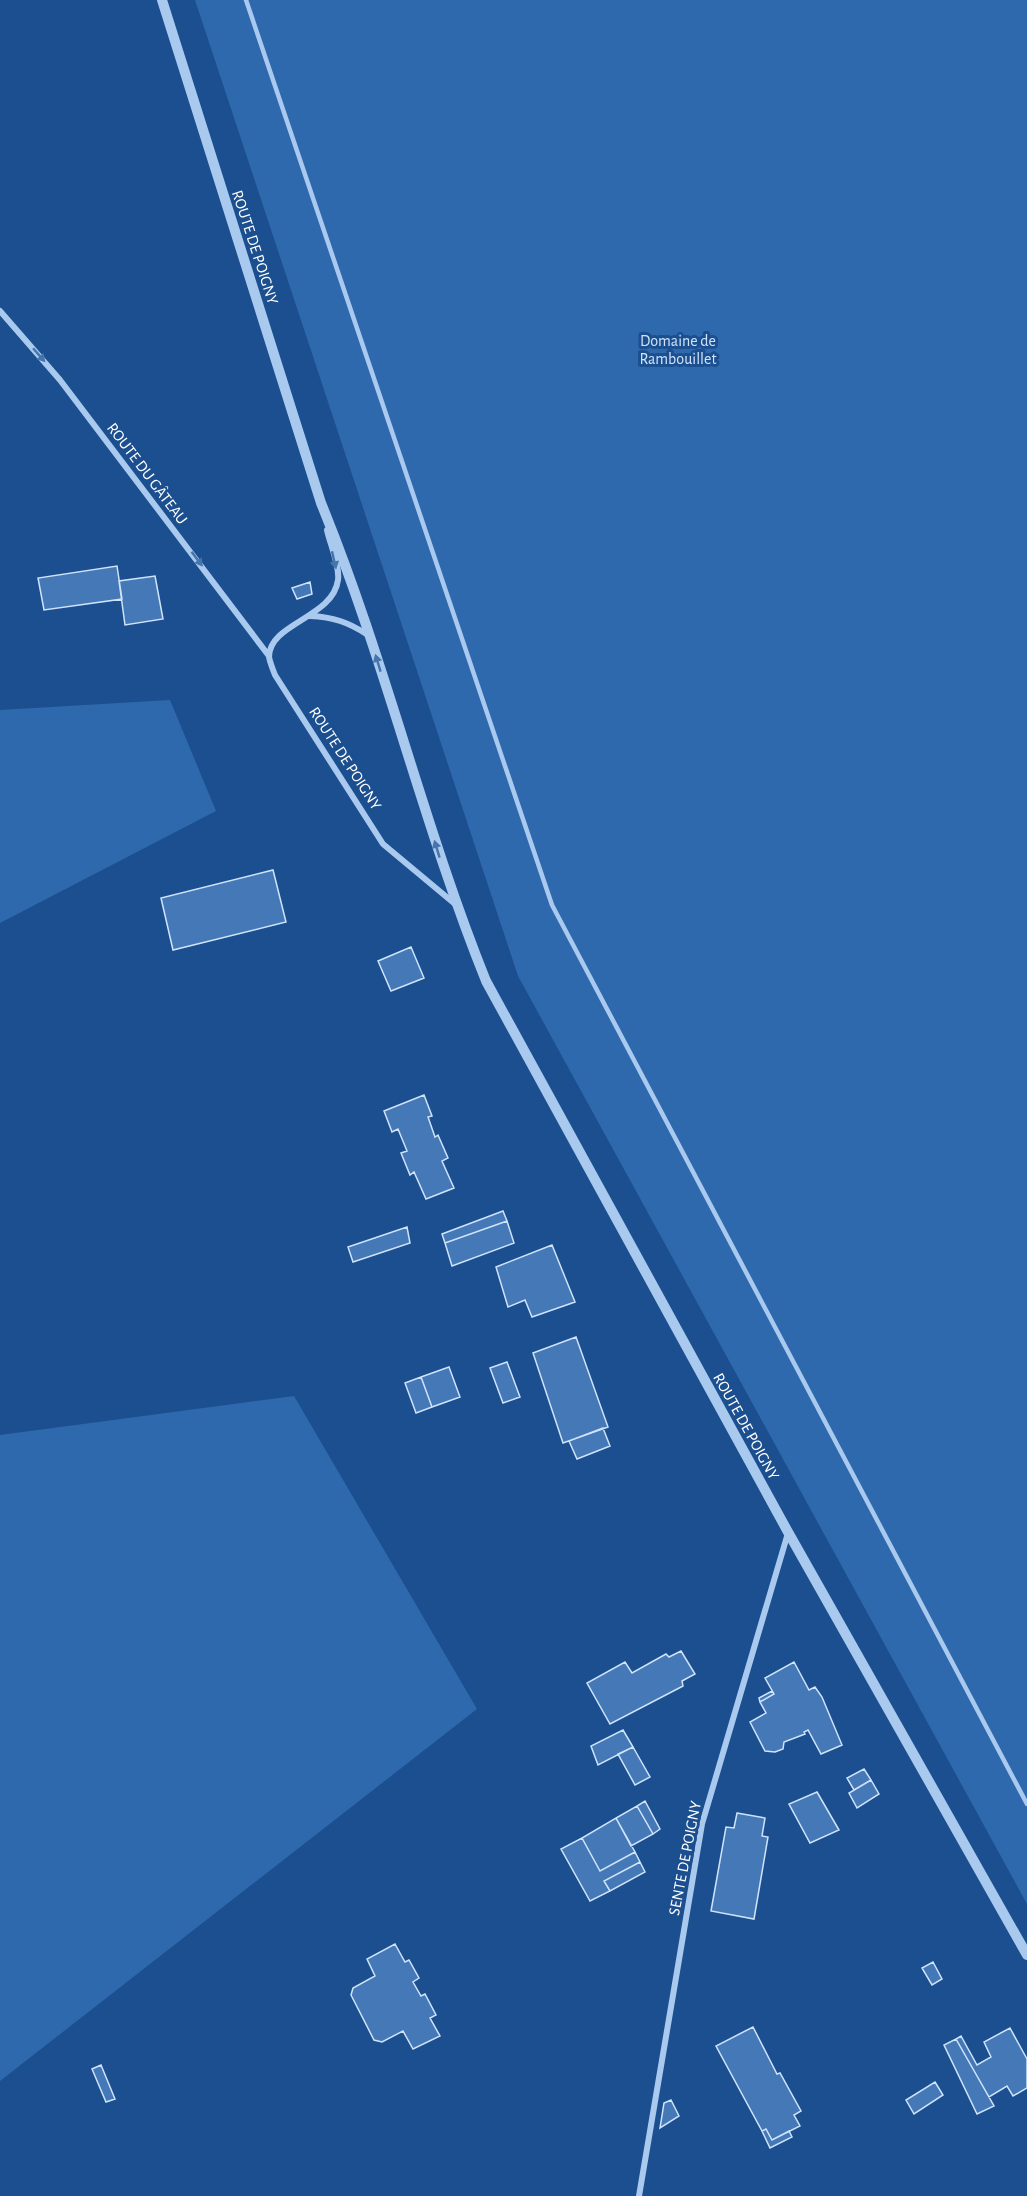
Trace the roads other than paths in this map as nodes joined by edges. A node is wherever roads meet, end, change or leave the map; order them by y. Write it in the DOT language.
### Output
graph roads {
  1 [pos="162,0"];
  2 [pos="246,0"];
  3 [pos="0,311"];
  4 [pos="321,503"];
  5 [pos="310,616"];
  6 [pos="370,637"];
  7 [pos="269,656"];
  8 [pos="455,904"];
  9 [pos="788,1532"];
  10 [pos="1027,1804"];
  11 [pos="1027,1955"];
  12 [pos="639,2196"];
  1 -- 4 [label="street, ROUTE DE POIGNY"];
  2 -- 10 [label="lane"];
  3 -- 7 [label="street, ROUTE DU GÂTEAU, one-way"];
  4 -- 5 [label="street, ROUTE DE POIGNY, one-way"];
  4 -- 6 [label="street, ROUTE DE POIGNY"];
  5 -- 6 [label="street"];
  5 -- 7 [label="street, ROUTE DE POIGNY"];
  8 -- 6 [label="street, ROUTE DE POIGNY, one-way"];
  7 -- 8 [label="street, ROUTE DE POIGNY"];
  8 -- 9 [label="street, ROUTE DE POIGNY"];
  9 -- 11 [label="street, ROUTE DE POIGNY"];
  9 -- 12 [label="street, SENTE DE POIGNY"];
}
